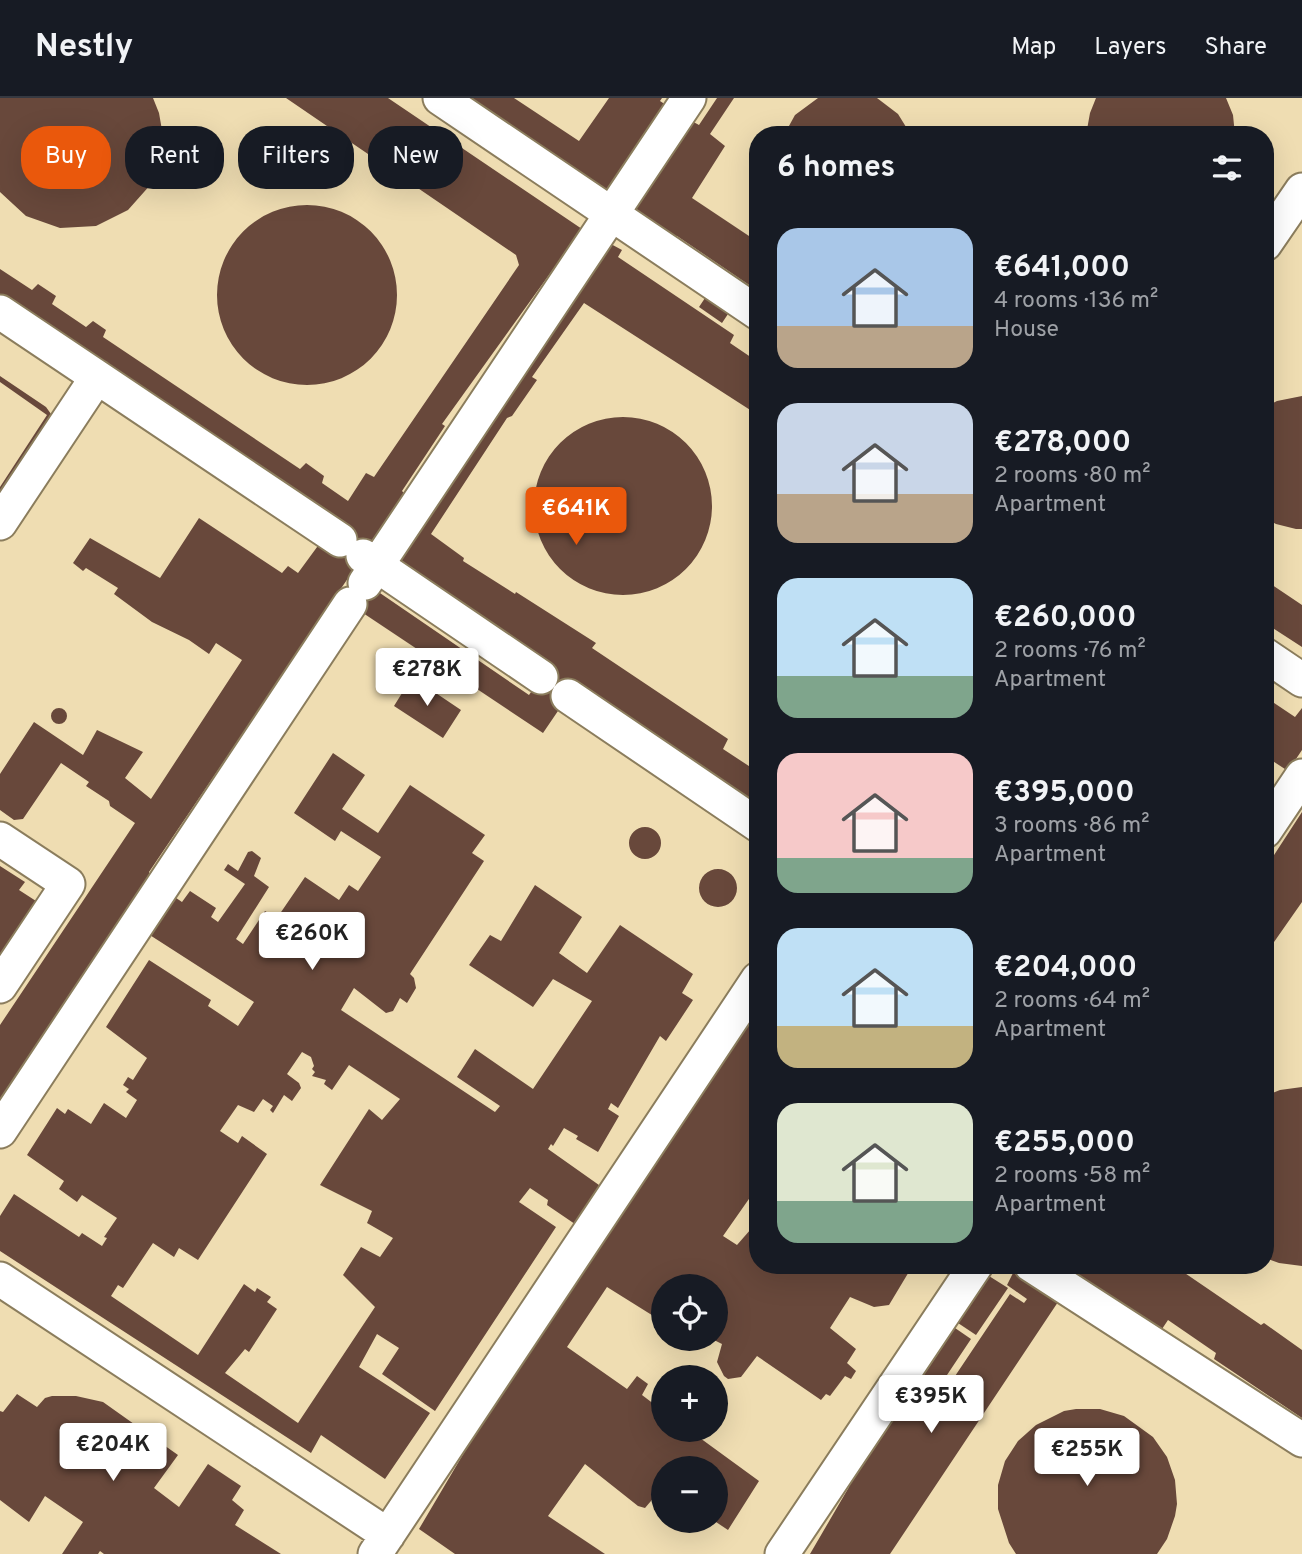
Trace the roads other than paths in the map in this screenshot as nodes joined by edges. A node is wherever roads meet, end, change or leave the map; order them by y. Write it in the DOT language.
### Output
graph roads {
  1 [pos="440,98"];
  2 [pos="688,98"];
  3 [pos="1302,190"];
  4 [pos="611,214"];
  5 [pos="1274,231"];
  6 [pos="749,307"];
  7 [pos="0,312"];
  8 [pos="97,377"];
  9 [pos="0,523"];
  10 [pos="359,569"];
  11 [pos="1274,661"];
  12 [pos="541,677"];
  13 [pos="1302,680"];
  14 [pos="568,696"];
  15 [pos="1302,776"];
  16 [pos="1274,818"];
  17 [pos="749,819"];
  18 [pos="0,839"];
  19 [pos="0,986"];
  20 [pos="749,992"];
  21 [pos="0,1132"];
  22 [pos="970,1274"];
  23 [pos="1045,1274"];
  24 [pos="0,1279"];
  25 [pos="1302,1440"];
  26 [pos="381,1544"];
  27 [pos="782,1554"];
  1 -- 4 [label="lane"];
  2 -- 4 [label="lane"];
  3 -- 5 [label="lane"];
  4 -- 6 [label="lane"];
  4 -- 10 [label="lane"];
  7 -- 8 [label="lane"];
  8 -- 9 [label="lane"];
  8 -- 10 [label="lane"];
  10 -- 12 [label="lane"];
  10 -- 21 [label="lane"];
  11 -- 13 [label="lane"];
  14 -- 17 [label="lane"];
  15 -- 16 [label="lane"];
  18 -- 19 [label="lane"];
  20 -- 26 [label="lane"];
  22 -- 27 [label="lane"];
  23 -- 25 [label="lane"];
  24 -- 26 [label="lane"];
}
